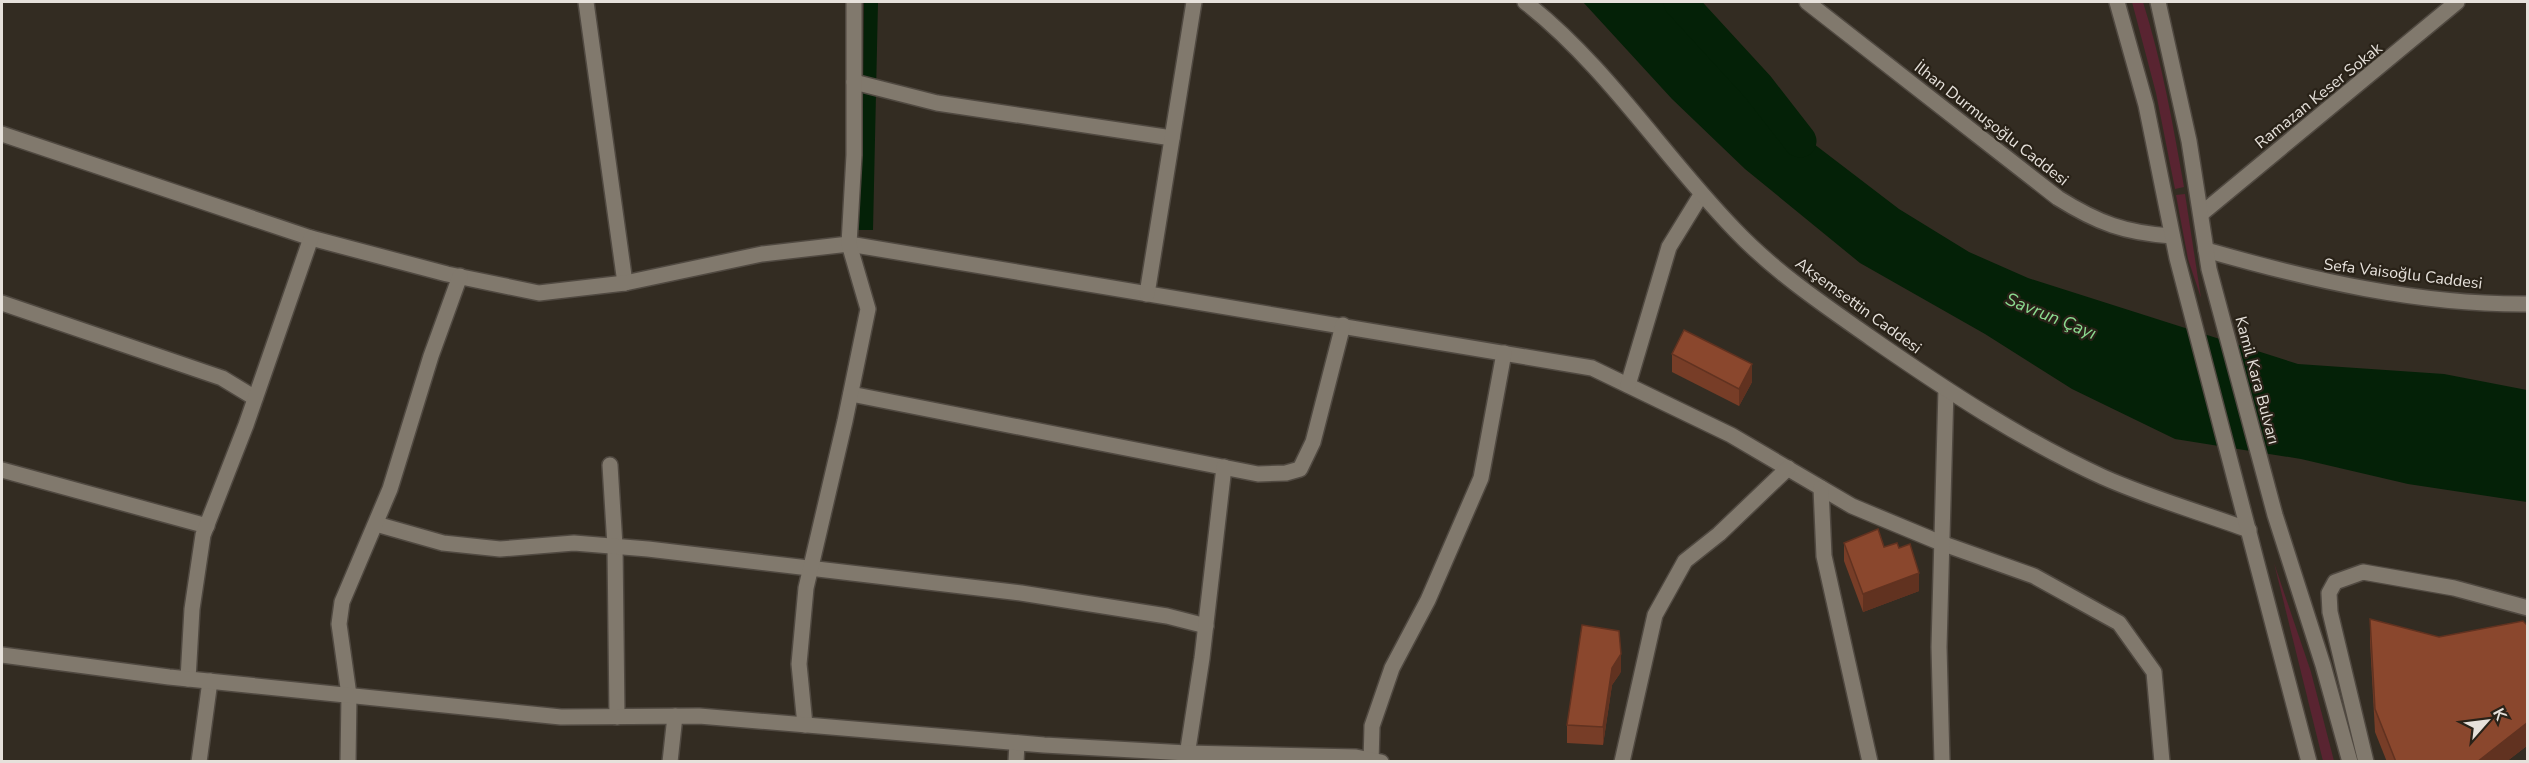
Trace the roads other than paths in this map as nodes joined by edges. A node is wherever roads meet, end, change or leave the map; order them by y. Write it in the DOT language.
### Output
graph roads {
  1 [pos="586,2"];
  2 [pos="854,2"];
  3 [pos="1194,2"];
  4 [pos="1525,2"];
  5 [pos="1808,2"];
  6 [pos="2117,2"];
  7 [pos="2158,2"];
  8 [pos="2457,2"];
  9 [pos="854,82"];
  10 [pos="2,134"];
  11 [pos="1172,138"];
  12 [pos="1701,195"];
  13 [pos="2201,214"];
  14 [pos="2172,236"];
  15 [pos="311,238"];
  16 [pos="849,244"];
  17 [pos="2206,250"];
  18 [pos="460,276"];
  19 [pos="625,283"];
  20 [pos="1148,294"];
  21 [pos="2,303"];
  22 [pos="2528,304"];
  23 [pos="1343,326"];
  24 [pos="1504,353"];
  25 [pos="1628,385"];
  26 [pos="1946,389"];
  27 [pos="851,394"];
  28 [pos="255,398"];
  29 [pos="610,465"];
  30 [pos="1224,467"];
  31 [pos="1788,468"];
  32 [pos="2,470"];
  33 [pos="1821,488"];
  34 [pos="376,524"];
  35 [pos="207,526"];
  36 [pos="2249,530"];
  37 [pos="1941,543"];
  38 [pos="615,546"];
  39 [pos="811,569"];
  40 [pos="2528,608"];
  41 [pos="1206,626"];
  42 [pos="2,655"];
  43 [pos="188,679"];
  44 [pos="210,681"];
  45 [pos="349,694"];
  46 [pos="675,716"];
  47 [pos="617,717"];
  48 [pos="805,725"];
  49 [pos="1017,743"];
  50 [pos="1186,757"];
  51 [pos="1374,761"];
  52 [pos="199,762"];
  53 [pos="348,762"];
  54 [pos="670,762"];
  55 [pos="1016,762"];
  56 [pos="1622,762"];
  57 [pos="1870,762"];
  58 [pos="1942,762"];
  59 [pos="2162,762"];
  60 [pos="2308,762"];
  61 [pos="2350,762"];
  62 [pos="2366,762"];
  1 -- 19 [label="street"];
  2 -- 9 [label="street"];
  3 -- 11 [label="street"];
  4 -- 12 [label="street, Akşemsettin Caddesi"];
  5 -- 14 [label="street, İlhan Durmuşoğlu Caddesi"];
  6 -- 14 [label="street"];
  7 -- 13 [label="street, Kamil Kara Bulvarı"];
  8 -- 13 [label="street, Ramazan Keser Sokak"];
  9 -- 11 [label="street"];
  9 -- 16 [label="street"];
  10 -- 15 [label="street"];
  11 -- 20 [label="street"];
  12 -- 25 [label="street"];
  12 -- 26 [label="street, Akşemsettin Caddesi"];
  13 -- 17 [label="street, Kamil Kara Bulvarı"];
  14 -- 36 [label="street"];
  15 -- 18 [label="street"];
  15 -- 28 [label="street"];
  16 -- 19 [label="street"];
  16 -- 20 [label="street"];
  16 -- 27 [label="street"];
  17 -- 22 [label="street, Sefa Vaisoğlu Caddesi"];
  17 -- 61 [label="street, Kamil Kara Bulvarı"];
  18 -- 19 [label="street"];
  18 -- 34 [label="street"];
  20 -- 23 [label="street"];
  21 -- 28 [label="street"];
  23 -- 24 [label="street"];
  23 -- 30 [label="street"];
  24 -- 25 [label="street"];
  24 -- 51 [label="street"];
  25 -- 31 [label="street"];
  26 -- 36 [label="street, Akşemsettin Caddesi"];
  26 -- 37 [label="street"];
  27 -- 30 [label="street"];
  27 -- 39 [label="street"];
  28 -- 35 [label="street"];
  29 -- 38 [label="street"];
  30 -- 41 [label="street"];
  31 -- 33 [label="street"];
  31 -- 56 [label="street"];
  32 -- 35 [label="street"];
  33 -- 37 [label="street"];
  33 -- 57 [label="street"];
  34 -- 38 [label="street"];
  34 -- 45 [label="street"];
  35 -- 43 [label="street"];
  36 -- 60 [label="street"];
  37 -- 58 [label="street"];
  37 -- 59 [label="street"];
  38 -- 39 [label="street"];
  38 -- 47 [label="street"];
  39 -- 41 [label="street"];
  39 -- 48 [label="street"];
  40 -- 62 [label="street"];
  41 -- 50 [label="street"];
  42 -- 43 [label="street"];
  43 -- 44 [label="street"];
  44 -- 45 [label="street"];
  44 -- 52 [label="street"];
  45 -- 47 [label="street"];
  45 -- 53 [label="street"];
  46 -- 47 [label="street"];
  46 -- 48 [label="street"];
  46 -- 54 [label="street"];
  48 -- 49 [label="street"];
  49 -- 50 [label="street"];
  49 -- 55 [label="street"];
  50 -- 51 [label="street"];
}
